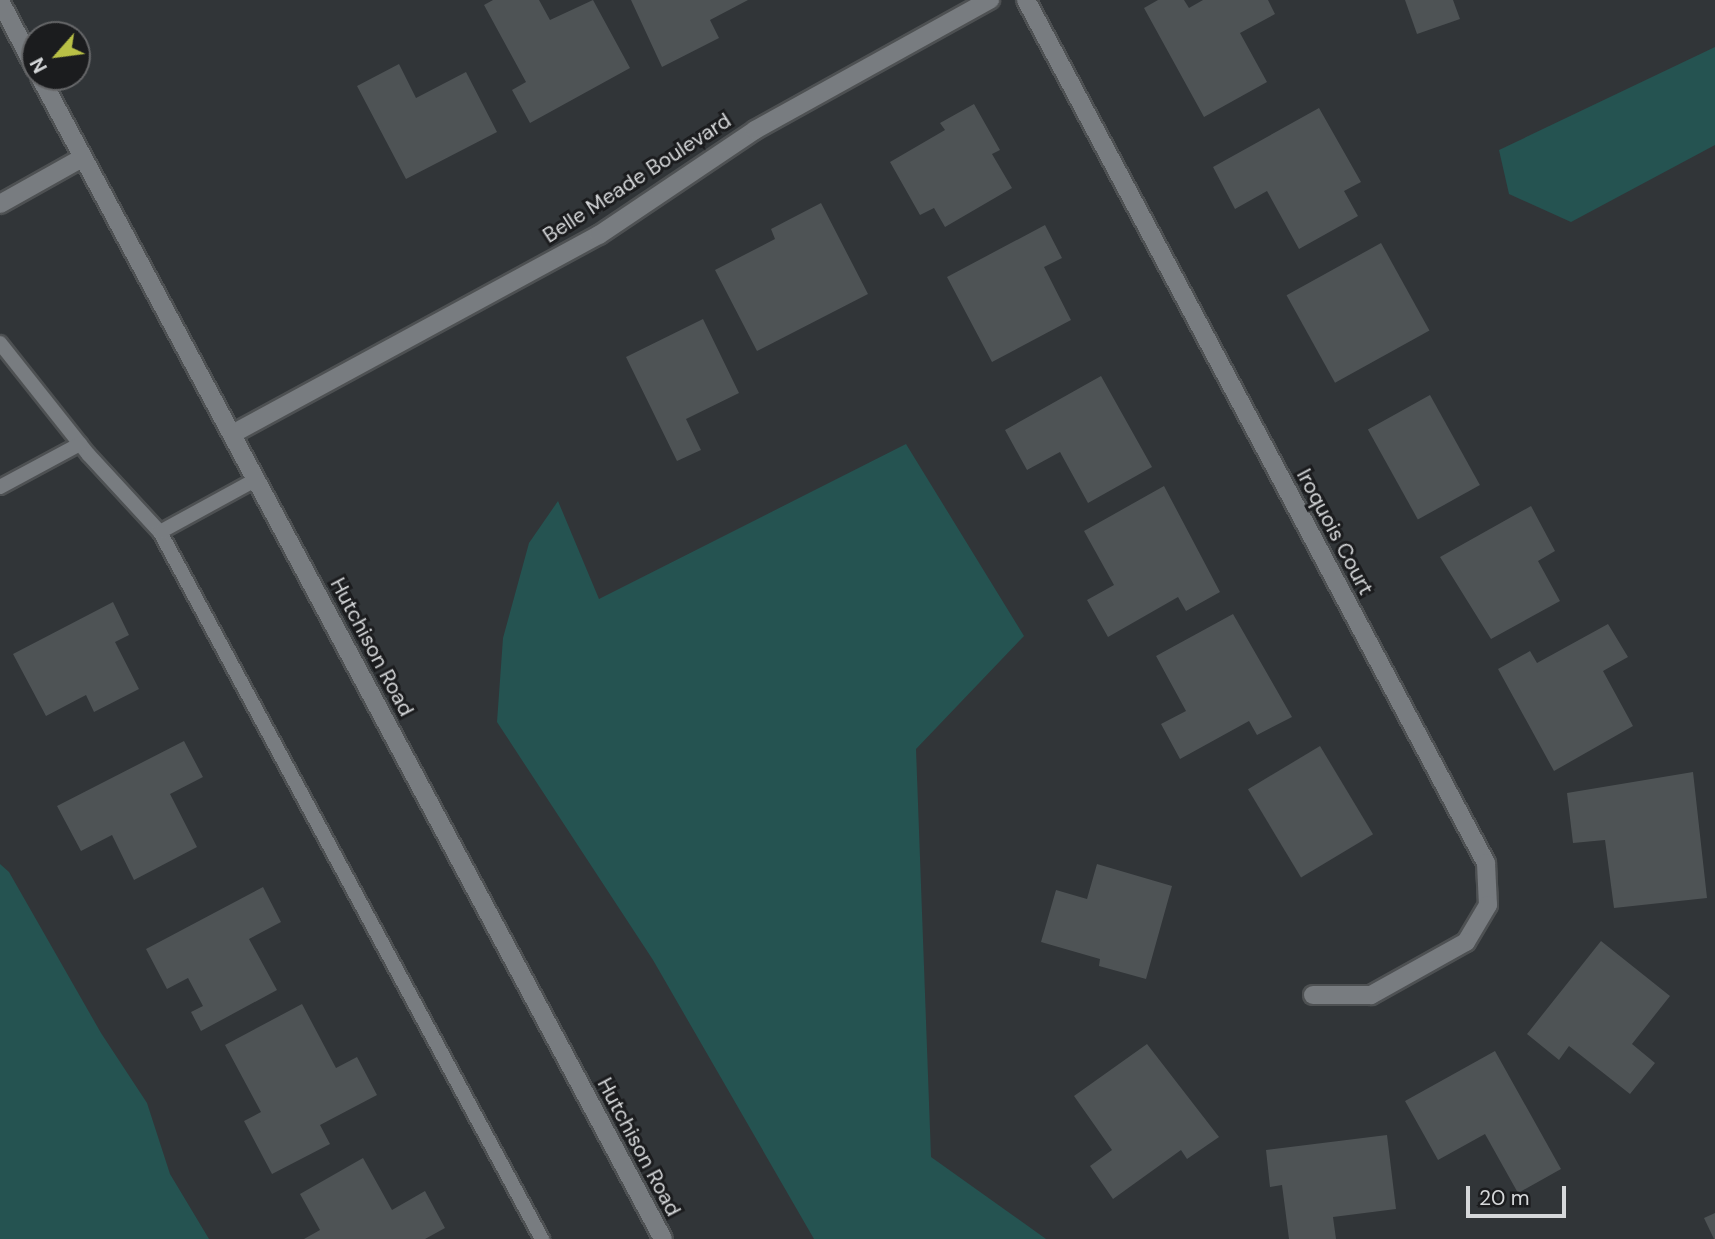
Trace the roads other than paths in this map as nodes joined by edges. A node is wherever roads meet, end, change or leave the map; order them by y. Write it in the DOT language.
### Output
graph roads {
  1 [pos="990,0"];
  2 [pos="1026,0"];
  3 [pos="0,1"];
  4 [pos="21,41"];
  5 [pos="47,91"];
  6 [pos="82,158"];
  7 [pos="0,204"];
  8 [pos="0,343"];
  9 [pos="234,433"];
  10 [pos="80,444"];
  11 [pos="257,479"];
  12 [pos="0,487"];
  13 [pos="160,532"];
  14 [pos="1313,995"];
  15 [pos="542,1239"];
  16 [pos="663,1239"];
  1 -- 9 [label="street, Belle Meade Boulevard"];
  2 -- 14 [label="street, Iroquois Court"];
  3 -- 4 [label="street"];
  5 -- 6 [label="street, Hutchison Road"];
  6 -- 7 [label="street"];
  6 -- 9 [label="street, Hutchison Road"];
  8 -- 10 [label="lane"];
  9 -- 11 [label="street, Hutchison Road"];
  10 -- 12 [label="lane"];
  10 -- 13 [label="lane"];
  11 -- 13 [label="lane"];
  11 -- 16 [label="street, Hutchison Road"];
  13 -- 15 [label="lane"];
}
